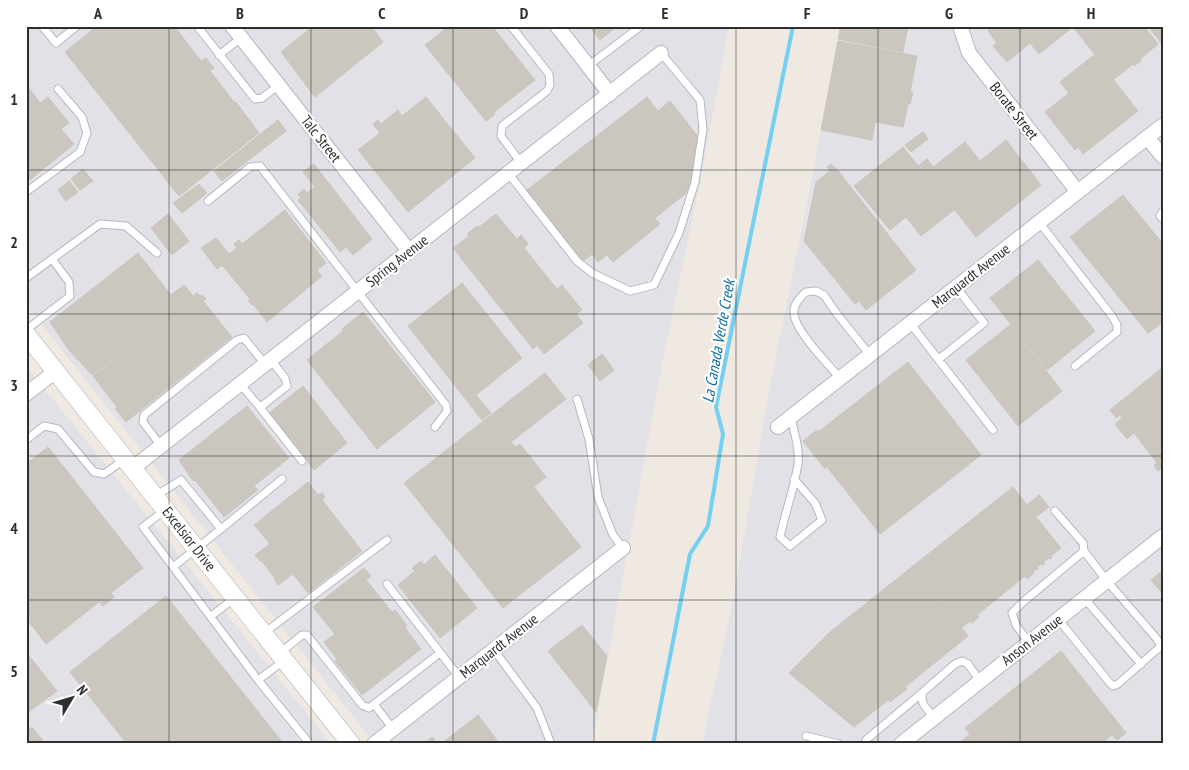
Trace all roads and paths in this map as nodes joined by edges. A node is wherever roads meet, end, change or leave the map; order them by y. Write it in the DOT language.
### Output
graph roads {
  1 [pos="42,26"];
  2 [pos="77,26"];
  3 [pos="196,26"];
  4 [pos="232,26"];
  5 [pos="511,26"];
  6 [pos="557,26"];
  7 [pos="642,26"];
  8 [pos="960,26"];
  9 [pos="242,38"];
  10 [pos="661,53"];
  11 [pos="219,55"];
  12 [pos="588,66"];
  13 [pos="279,86"];
  14 [pos="58,89"];
  15 [pos="610,94"];
  16 [pos="1163,125"];
  17 [pos="1148,137"];
  18 [pos="1163,157"];
  19 [pos="521,163"];
  20 [pos="508,173"];
  21 [pos="26,192"];
  22 [pos="1078,192"];
  23 [pos="208,200"];
  24 [pos="1163,211"];
  25 [pos="1163,219"];
  26 [pos="1039,222"];
  27 [pos="409,251"];
  28 [pos="157,254"];
  29 [pos="52,259"];
  30 [pos="26,278"];
  31 [pos="956,287"];
  32 [pos="358,292"];
  33 [pos="910,323"];
  34 [pos="26,330"];
  35 [pos="26,334"];
  36 [pos="870,355"];
  37 [pos="939,360"];
  38 [pos="268,362"];
  39 [pos="1075,366"];
  40 [pos="56,371"];
  41 [pos="840,378"];
  42 [pos="240,384"];
  43 [pos="26,394"];
  44 [pos="578,399"];
  45 [pos="258,405"];
  46 [pos="791,417"];
  47 [pos="435,426"];
  48 [pos="778,427"];
  49 [pos="994,430"];
  50 [pos="26,440"];
  51 [pos="161,446"];
  52 [pos="302,461"];
  53 [pos="129,463"];
  54 [pos="282,479"];
  55 [pos="794,479"];
  56 [pos="160,503"];
  57 [pos="1055,511"];
  58 [pos="220,529"];
  59 [pos="1163,536"];
  60 [pos="387,540"];
  61 [pos="196,548"];
  62 [pos="623,548"];
  63 [pos="1084,551"];
  64 [pos="173,567"];
  65 [pos="1107,581"];
  66 [pos="387,584"];
  67 [pos="235,598"];
  68 [pos="1084,598"];
  69 [pos="211,616"];
  70 [pos="1058,619"];
  71 [pos="264,633"];
  72 [pos="1029,642"];
  73 [pos="494,650"];
  74 [pos="440,652"];
  75 [pos="282,657"];
  76 [pos="1141,664"];
  77 [pos="459,677"];
  78 [pos="258,680"];
  79 [pos="980,681"];
  80 [pos="922,693"];
  81 [pos="374,704"];
  82 [pos="934,717"];
  83 [pos="393,729"];
  84 [pos="806,736"];
  85 [pos="307,744"];
  86 [pos="351,744"];
  87 [pos="374,744"];
  88 [pos="551,744"];
  89 [pos="839,744"];
  90 [pos="864,744"];
  91 [pos="901,744"];
  1 -- 2 [label="lane"];
  3 -- 11 [label="lane"];
  4 -- 9 [label="street, Talc Street"];
  5 -- 19 [label="lane"];
  6 -- 12 [label="street"];
  7 -- 12 [label="lane"];
  8 -- 22 [label="street, Borate Street"];
  9 -- 11 [label="lane"];
  9 -- 13 [label="street, Talc Street"];
  10 -- 15 [label="street, Spring Avenue"];
  10 -- 20 [label="lane"];
  11 -- 13 [label="lane"];
  12 -- 15 [label="street"];
  13 -- 27 [label="street, Talc Street"];
  14 -- 21 [label="lane"];
  15 -- 19 [label="street, Spring Avenue"];
  16 -- 17 [label="street, Marquardt Avenue"];
  17 -- 18 [label="street"];
  17 -- 22 [label="street, Marquardt Avenue"];
  19 -- 20 [label="street, Spring Avenue"];
  20 -- 27 [label="street, Spring Avenue"];
  22 -- 26 [label="street, Marquardt Avenue"];
  23 -- 32 [label="lane"];
  24 -- 25 [label="lane"];
  26 -- 31 [label="street, Marquardt Avenue"];
  26 -- 39 [label="lane"];
  27 -- 32 [label="street, Spring Avenue"];
  28 -- 29 [label="lane"];
  29 -- 30 [label="lane"];
  29 -- 34 [label="lane"];
  31 -- 33 [label="street, Marquardt Avenue"];
  31 -- 37 [label="lane"];
  32 -- 38 [label="street, Spring Avenue"];
  32 -- 47 [label="lane"];
  33 -- 36 [label="street, Marquardt Avenue"];
  33 -- 37 [label="lane"];
  35 -- 40 [label="street, Excelsior Drive"];
  36 -- 41 [label="street, Marquardt Avenue"];
  36 -- 41 [label="lane"];
  37 -- 49 [label="lane"];
  38 -- 42 [label="street, Spring Avenue"];
  38 -- 45 [label="lane"];
  38 -- 51 [label="lane"];
  40 -- 43 [label="street"];
  40 -- 53 [label="street, Excelsior Drive"];
  41 -- 46 [label="street, Marquardt Avenue"];
  42 -- 45 [label="lane"];
  42 -- 51 [label="street, Spring Avenue"];
  44 -- 62 [label="lane"];
  45 -- 52 [label="lane"];
  46 -- 48 [label="street, Marquardt Avenue"];
  46 -- 55 [label="lane"];
  50 -- 53 [label="lane"];
  51 -- 53 [label="street, Spring Avenue"];
  53 -- 56 [label="street, Excelsior Drive"];
  54 -- 58 [label="lane"];
  55 -- 55 [label="lane"];
  56 -- 58 [label="lane"];
  56 -- 61 [label="street, Excelsior Drive"];
  56 -- 64 [label="lane"];
  57 -- 63 [label="lane"];
  58 -- 61 [label="lane"];
  59 -- 65 [label="street, Anson Avenue"];
  60 -- 71 [label="lane"];
  61 -- 64 [label="lane"];
  61 -- 67 [label="street, Excelsior Drive"];
  62 -- 73 [label="street, Marquardt Avenue"];
  63 -- 65 [label="lane"];
  63 -- 72 [label="lane"];
  64 -- 69 [label="lane"];
  65 -- 68 [label="street, Anson Avenue"];
  65 -- 76 [label="lane"];
  66 -- 74 [label="lane"];
  67 -- 69 [label="lane"];
  67 -- 71 [label="street, Excelsior Drive"];
  68 -- 70 [label="street, Anson Avenue"];
  68 -- 76 [label="lane"];
  69 -- 78 [label="lane"];
  70 -- 72 [label="street, Anson Avenue"];
  70 -- 76 [label="lane"];
  71 -- 75 [label="street, Excelsior Drive"];
  72 -- 79 [label="street, Anson Avenue"];
  73 -- 77 [label="street, Marquardt Avenue"];
  73 -- 88 [label="lane"];
  74 -- 77 [label="lane"];
  74 -- 81 [label="lane"];
  75 -- 78 [label="lane"];
  75 -- 81 [label="lane"];
  75 -- 86 [label="street, Excelsior Drive"];
  77 -- 83 [label="street, Marquardt Avenue"];
  78 -- 85 [label="lane"];
  79 -- 80 [label="lane"];
  79 -- 82 [label="street, Anson Avenue"];
  80 -- 82 [label="lane"];
  80 -- 90 [label="lane"];
  81 -- 83 [label="lane"];
  82 -- 91 [label="street, Anson Avenue"];
  83 -- 87 [label="street, Marquardt Avenue"];
  84 -- 89 [label="lane"];
}
